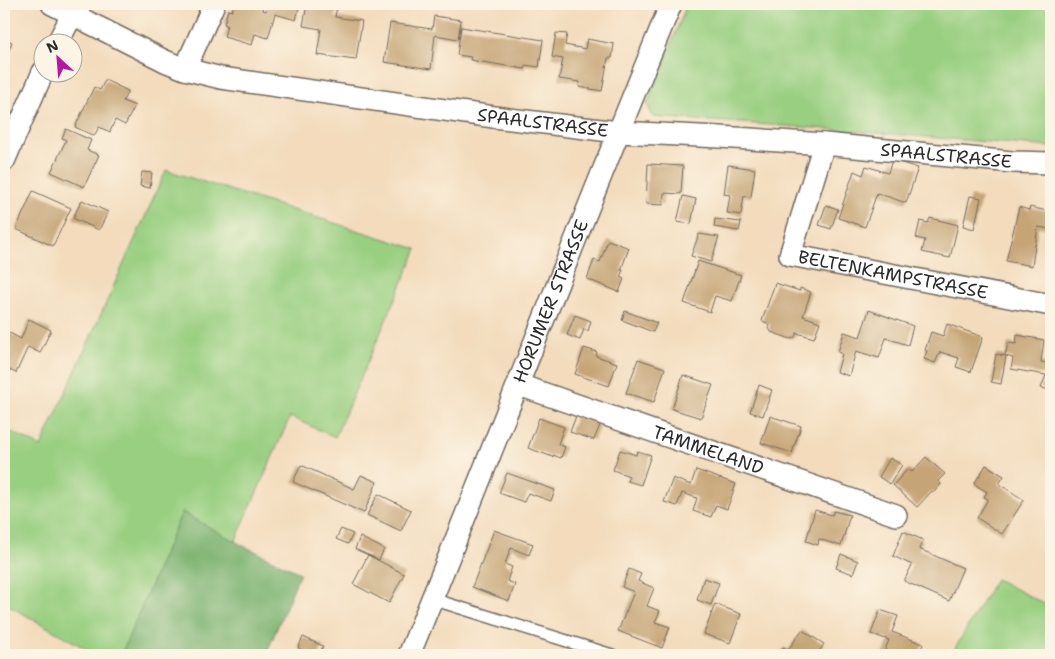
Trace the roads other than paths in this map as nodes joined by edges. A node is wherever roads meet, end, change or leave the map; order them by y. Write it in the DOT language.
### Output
graph roads {
  1 [pos="52,4"];
  2 [pos="214,4"];
  3 [pos="671,4"];
  4 [pos="72,15"];
  5 [pos="63,32"];
  6 [pos="185,69"];
  7 [pos="39,82"];
  8 [pos="618,132"];
  9 [pos="824,144"];
  10 [pos="4,161"];
  11 [pos="1051,163"];
  12 [pos="1051,305"];
  13 [pos="519,385"];
  14 [pos="896,515"];
  15 [pos="432,599"];
  16 [pos="409,655"];
  17 [pos="612,655"];
  1 -- 4 [label="street, SPAALSTRASSE"];
  2 -- 6 [label="street"];
  3 -- 8 [label="street, HORUMER STRASSE"];
  4 -- 5 [label="street"];
  4 -- 6 [label="street, SPAALSTRASSE"];
  6 -- 8 [label="street, SPAALSTRASSE"];
  7 -- 10 [label="street"];
  8 -- 9 [label="street, SPAALSTRASSE"];
  8 -- 13 [label="street, HORUMER STRASSE"];
  9 -- 11 [label="street, SPAALSTRASSE"];
  9 -- 12 [label="street, BELTENKAMPSTRASSE"];
  13 -- 14 [label="street, TAMMELAND"];
  13 -- 15 [label="street, HORUMER STRASSE"];
  15 -- 16 [label="street, HORUMER STRASSE"];
  15 -- 17 [label="lane"];
}
